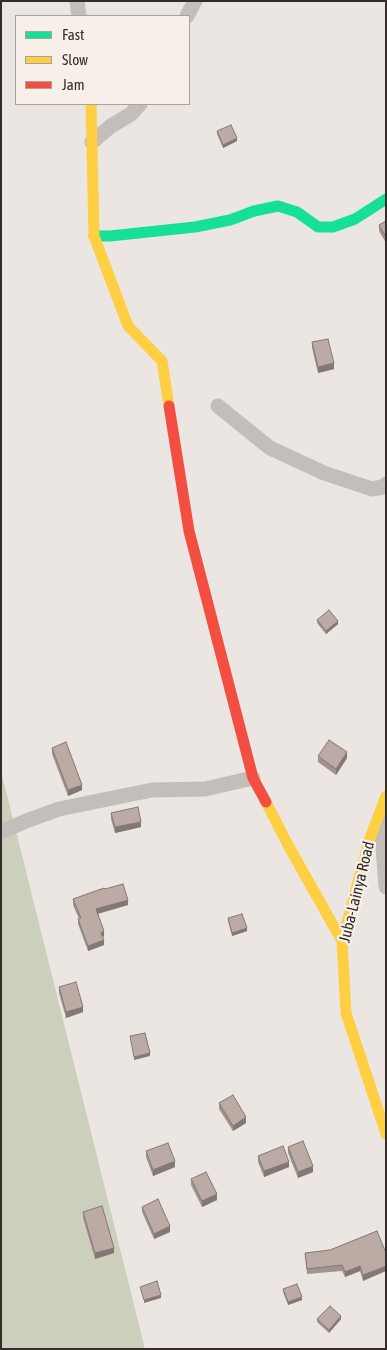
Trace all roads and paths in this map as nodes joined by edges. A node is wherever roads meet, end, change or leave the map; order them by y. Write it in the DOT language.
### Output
graph roads {
  1 [pos="77,1"];
  2 [pos="195,1"];
  3 [pos="80,15"];
  4 [pos="188,15"];
  5 [pos="91,105"];
  6 [pos="139,105"];
  7 [pos="92,142"];
  8 [pos="386,198"];
  9 [pos="94,236"];
  10 [pos="218,406"];
  11 [pos="386,484"];
  12 [pos="253,778"];
  13 [pos="383,803"];
  14 [pos="1,832"];
  15 [pos="386,887"];
  16 [pos="342,941"];
  17 [pos="386,1134"];
  1 -- 3 [label="street"];
  2 -- 4 [label="street"];
  5 -- 7 [label="street"];
  6 -- 7 [label="street"];
  7 -- 9 [label="street"];
  8 -- 9 [label="street"];
  9 -- 12 [label="street"];
  10 -- 11 [label="street"];
  12 -- 14 [label="street"];
  12 -- 16 [label="street"];
  13 -- 15 [label="street"];
  13 -- 16 [label="street, Juba-Lainya Road"];
  16 -- 17 [label="street, Juba-Lainya Road"];
}
